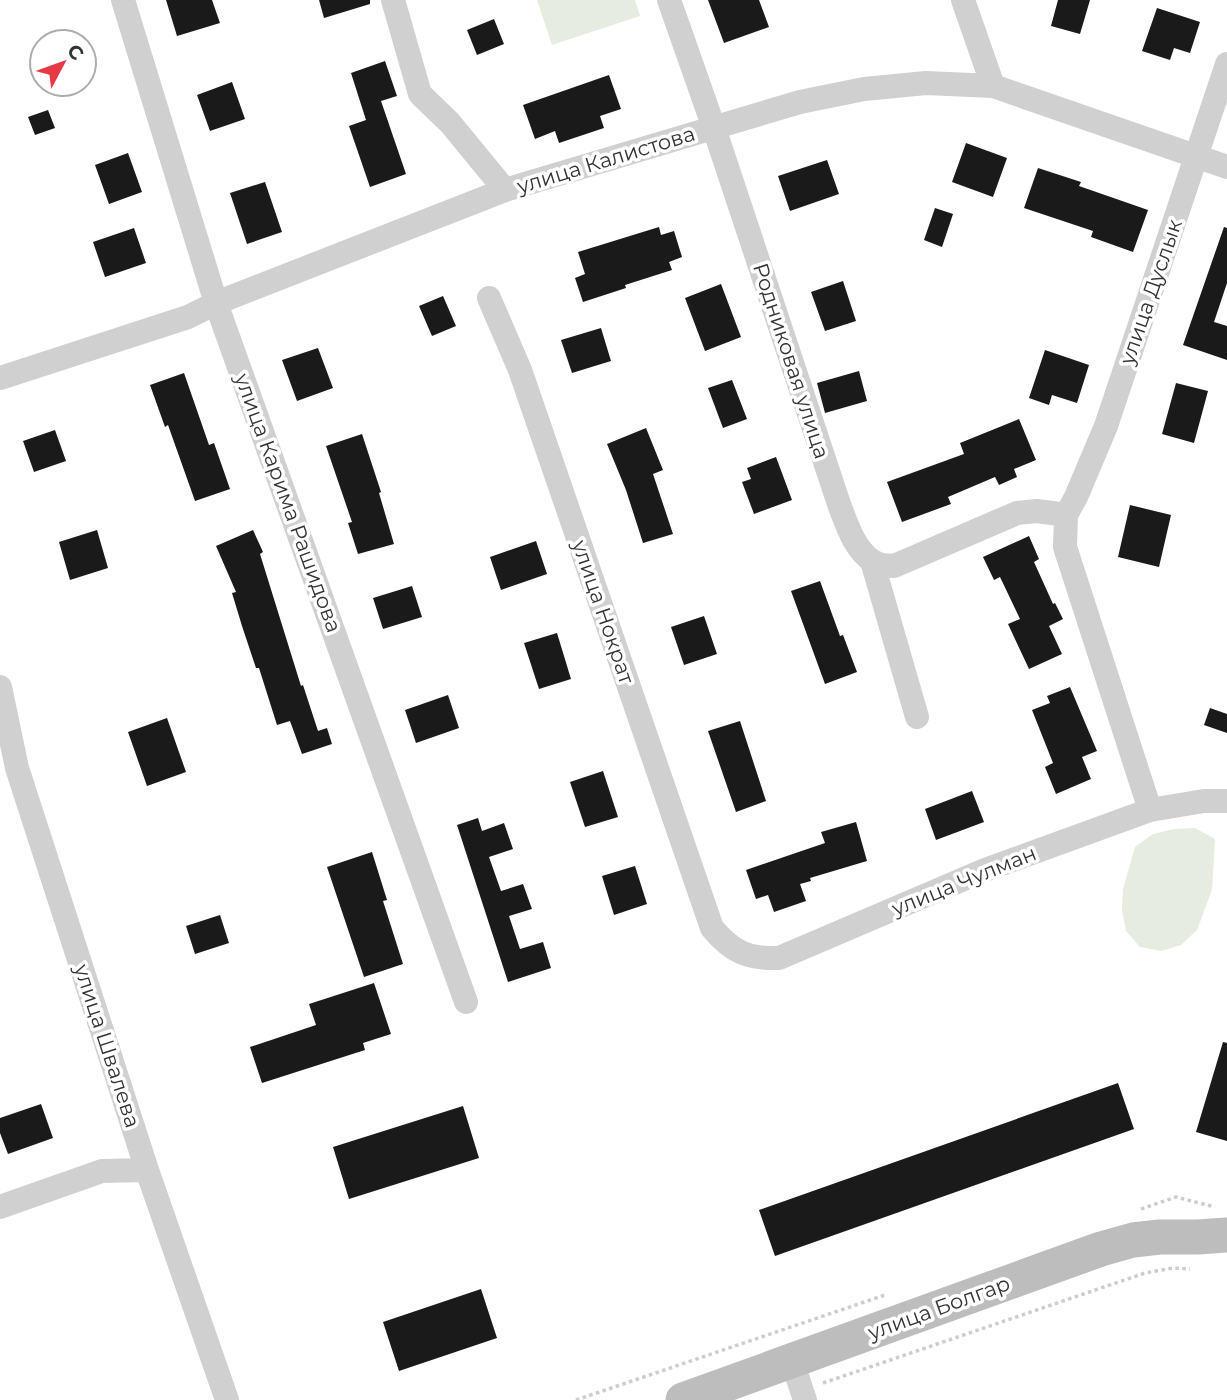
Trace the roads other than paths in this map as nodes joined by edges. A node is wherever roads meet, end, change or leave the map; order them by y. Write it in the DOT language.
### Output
graph roads {
  1 [pos="123,0"];
  2 [pos="393,0"];
  3 [pos="669,0"];
  4 [pos="963,0"];
  5 [pos="1227,64"];
  6 [pos="993,86"];
  7 [pos="713,128"];
  8 [pos="1197,157"];
  9 [pos="1227,167"];
  10 [pos="505,190"];
  11 [pos="489,298"];
  12 [pos="216,303"];
  13 [pos="0,378"];
  14 [pos="1066,515"];
  15 [pos="872,561"];
  16 [pos="0,687"];
  17 [pos="917,717"];
  18 [pos="1227,801"];
  19 [pos="1150,810"];
  20 [pos="712,928"];
  21 [pos="466,1002"];
  22 [pos="147,1170"];
  23 [pos="0,1207"];
  24 [pos="1211,1249"];
  25 [pos="800,1384"];
  26 [pos="227,1400"];
  27 [pos="683,1400"];
  1 -- 12 [label="street, улица Карима Рашидова"];
  2 -- 10 [label="street"];
  3 -- 7 [label="street, Родниковая улица"];
  4 -- 6 [label="street"];
  5 -- 8 [label="street, улица Дуслык"];
  6 -- 7 [label="street, улица Калистова"];
  6 -- 8 [label="street, улица Калистова"];
  7 -- 10 [label="street, улица Калистова"];
  7 -- 15 [label="street, Родниковая улица"];
  8 -- 9 [label="street, улица Калистова"];
  8 -- 14 [label="street, улица Дуслык"];
  10 -- 12 [label="street, улица Калистова"];
  11 -- 20 [label="street, улица Нократ"];
  12 -- 13 [label="street, улица Калистова"];
  12 -- 21 [label="street, улица Карима Рашидова"];
  14 -- 15 [label="street"];
  14 -- 19 [label="street, улица Дуслык"];
  15 -- 17 [label="street, Родниковая улица"];
  16 -- 22 [label="street, улица Швалева"];
  18 -- 19 [label="street, улица Чулман"];
  19 -- 20 [label="street, улица Чулман"];
  22 -- 23 [label="street"];
  22 -- 26 [label="street, улица Швалева"];
  24 -- 25 [label="street, улица Болгар"];
  25 -- 27 [label="street, улица Болгар"];
}
